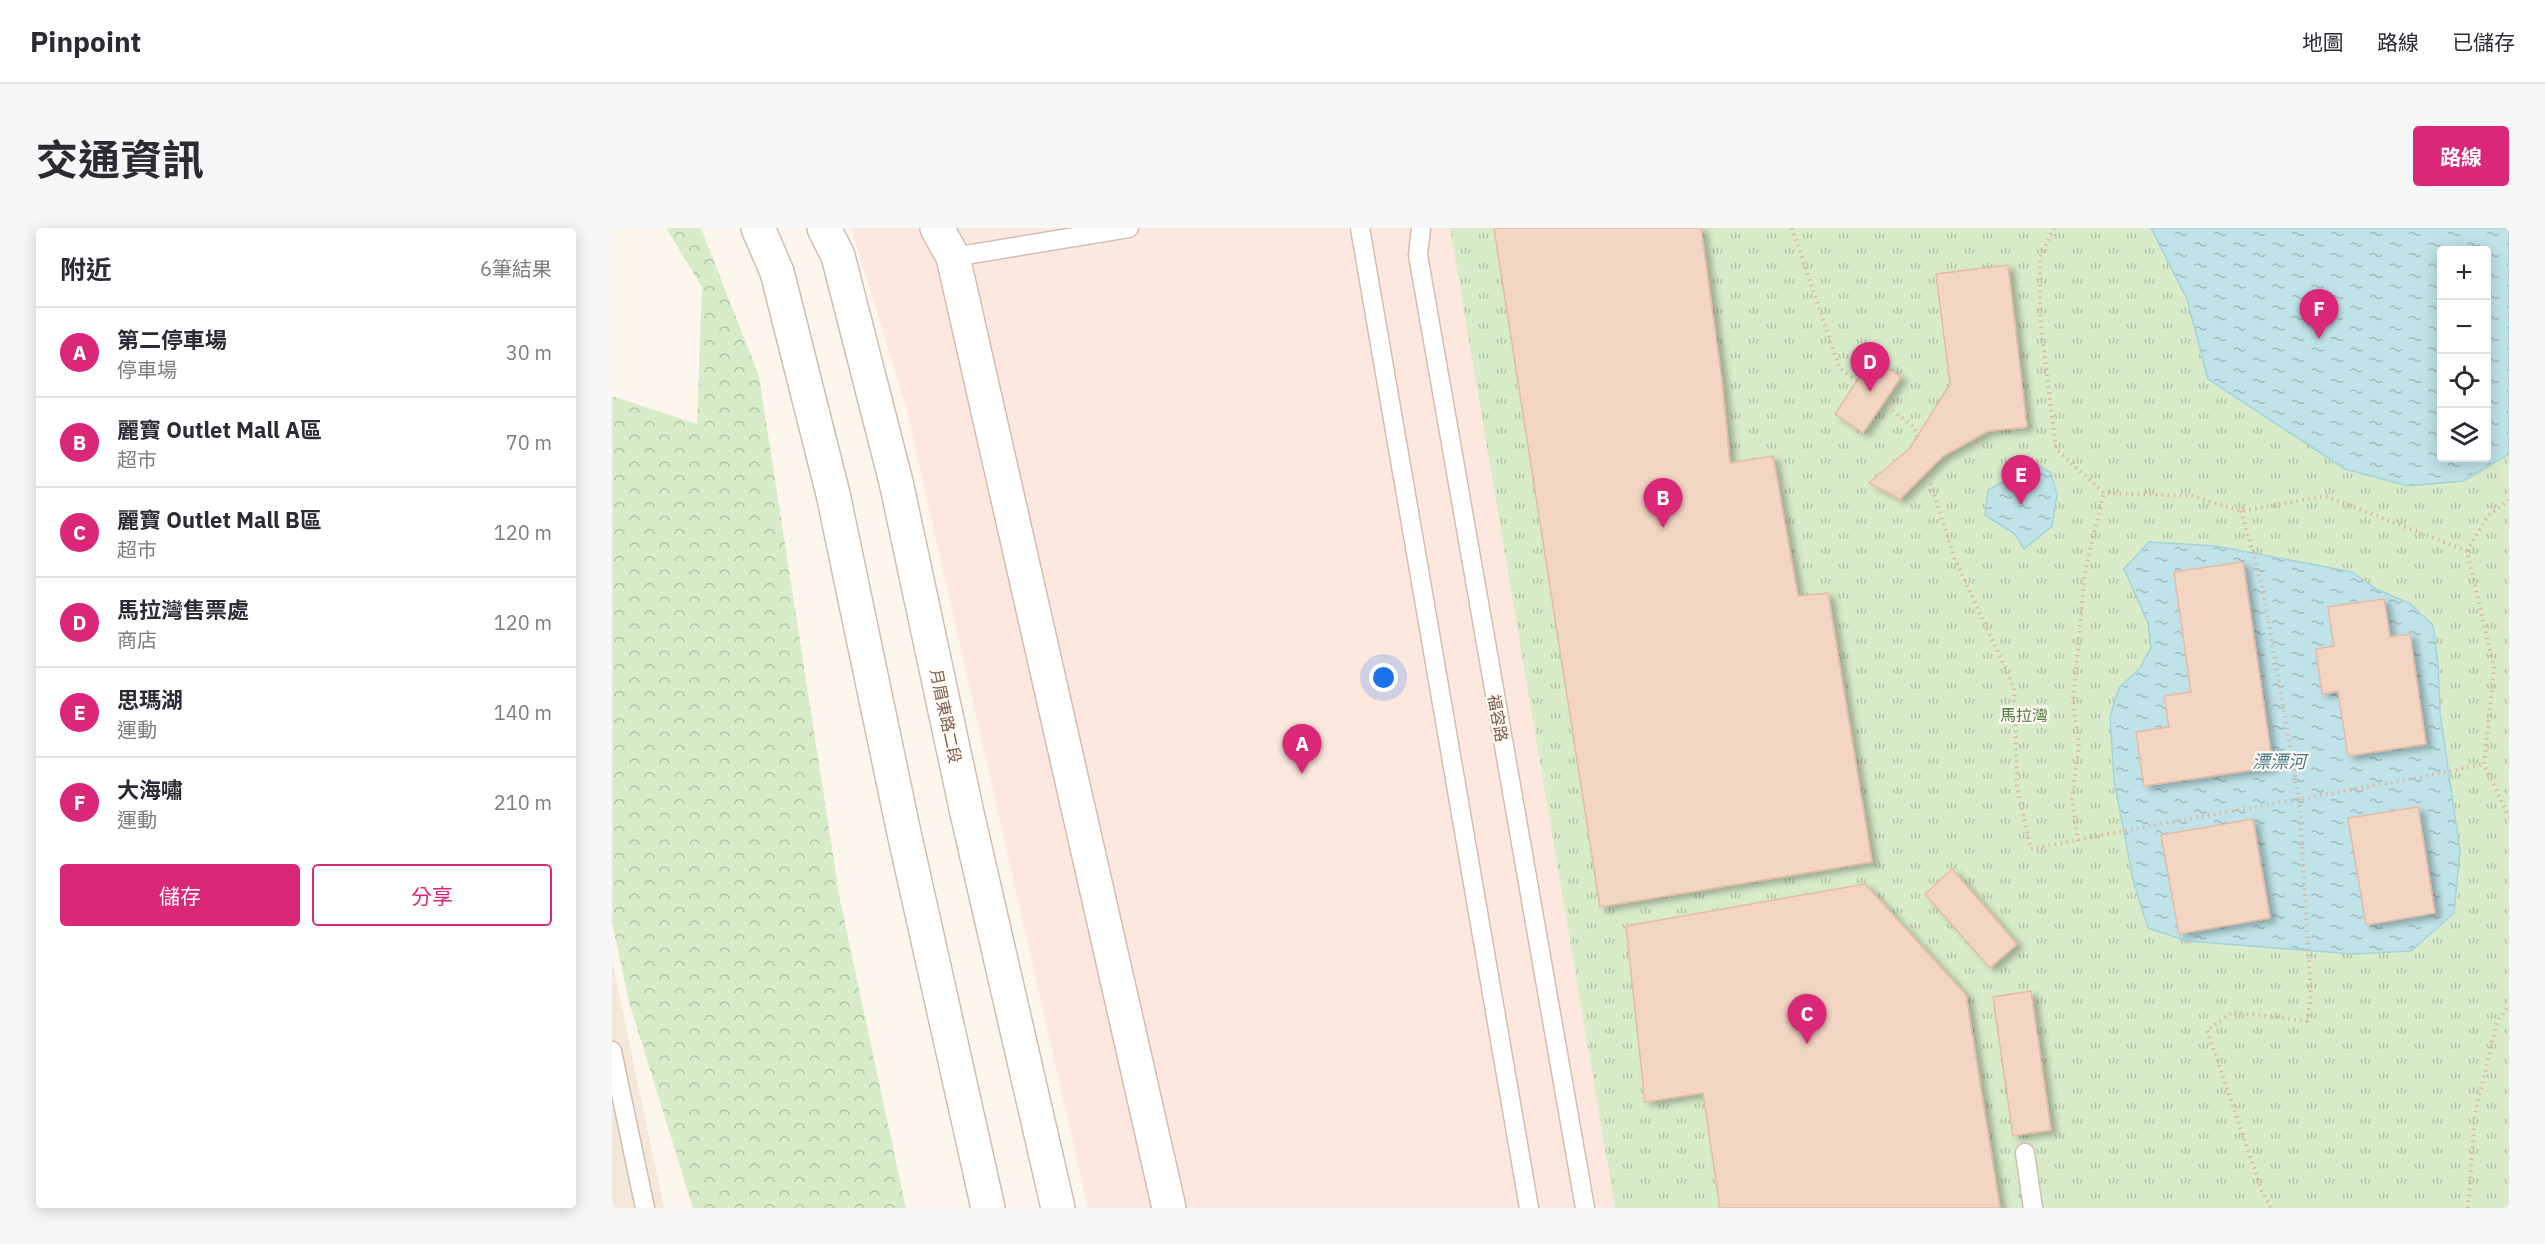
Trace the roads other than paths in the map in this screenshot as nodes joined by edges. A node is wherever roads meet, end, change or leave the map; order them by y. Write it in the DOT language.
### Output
graph roads {
  1 [pos="758,228"];
  2 [pos="824,228"];
  3 [pos="937,228"];
  4 [pos="1129,228"];
  5 [pos="1360,228"];
  6 [pos="1421,228"];
  7 [pos="953,258"];
  8 [pos="612,1051"];
  9 [pos="2025,1153"];
  10 [pos="645,1208"];
  11 [pos="988,1208"];
  12 [pos="1058,1208"];
  13 [pos="1169,1208"];
  14 [pos="1529,1208"];
  15 [pos="1585,1208"];
  16 [pos="2033,1208"];
  1 -- 11 [label="street"];
  2 -- 12 [label="street, 月眉東路二段"];
  3 -- 7 [label="street"];
  4 -- 7 [label="lane"];
  5 -- 14 [label="lane"];
  6 -- 15 [label="lane, 福容路"];
  7 -- 13 [label="street"];
  8 -- 10 [label="lane"];
  9 -- 16 [label="lane"];
}
